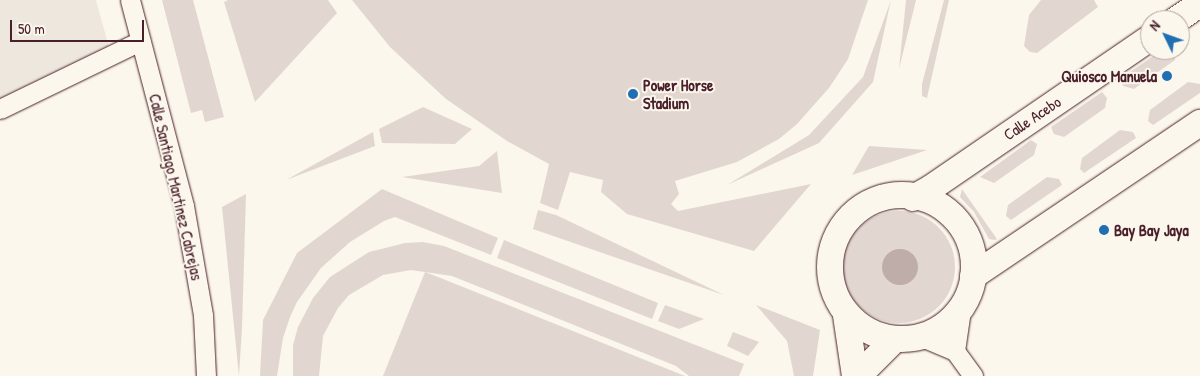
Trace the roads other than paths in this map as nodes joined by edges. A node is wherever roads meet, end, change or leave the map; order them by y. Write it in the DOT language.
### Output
graph roads {
  1 [pos="130,0"];
  2 [pos="140,41"];
  3 [pos="1140,45"];
  4 [pos="0,109"];
  5 [pos="1200,123"];
  6 [pos="912,198"];
  7 [pos="973,276"];
  8 [pos="961,310"];
  9 [pos="846,315"];
  10 [pos="922,337"];
  11 [pos="895,340"];
  12 [pos="955,350"];
  13 [pos="206,376"];
  14 [pos="856,376"];
  15 [pos="973,376"];
  1 -- 2 [label="street, Calle Santiago Martinez Cabrejas"];
  2 -- 4 [label="street"];
  2 -- 13 [label="street, Calle Santiago Martinez Cabrejas"];
  3 -- 6 [label="street, Calle Acebo"];
  5 -- 7 [label="street"];
  6 -- 7 [label="street"];
  6 -- 9 [label="street"];
  7 -- 8 [label="street"];
  8 -- 10 [label="street"];
  8 -- 12 [label="street"];
  9 -- 11 [label="street"];
  9 -- 14 [label="street"];
  10 -- 11 [label="street"];
  10 -- 12 [label="street"];
  11 -- 14 [label="street"];
  12 -- 15 [label="street"];
}
